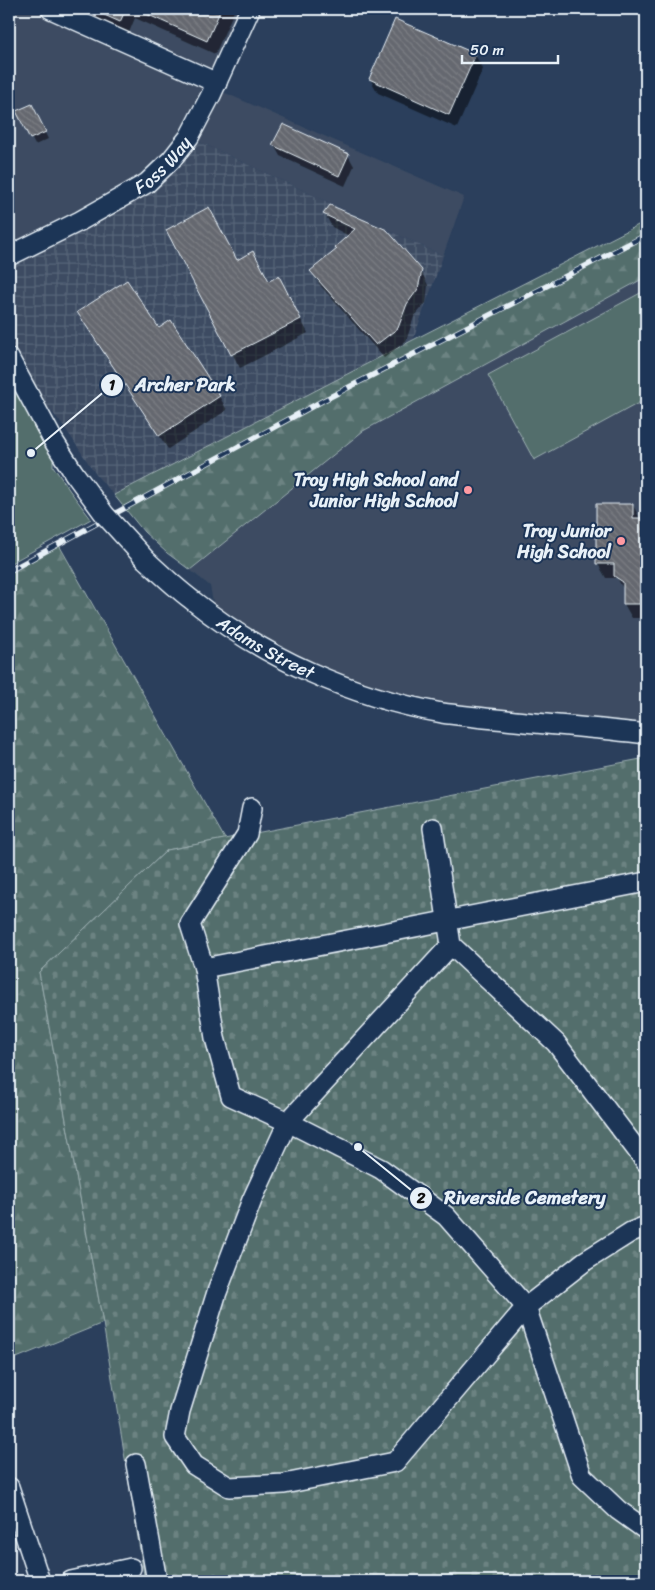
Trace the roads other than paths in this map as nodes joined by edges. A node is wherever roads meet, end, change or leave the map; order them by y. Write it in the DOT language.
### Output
graph roads {
  1 [pos="51,9"];
  2 [pos="250,9"];
  3 [pos="217,83"];
  4 [pos="9,256"];
  5 [pos="9,358"];
  6 [pos="646,734"];
  7 [pos="252,808"];
  8 [pos="433,828"];
  9 [pos="646,882"];
  10 [pos="446,921"];
  11 [pos="451,945"];
  12 [pos="204,968"];
  13 [pos="288,1122"];
  14 [pos="646,1162"];
  15 [pos="646,1226"];
  16 [pos="526,1307"];
  17 [pos="136,1464"];
  18 [pos="9,1487"];
  19 [pos="646,1530"];
  20 [pos="131,1568"];
  21 [pos="40,1581"];
  22 [pos="71,1581"];
  23 [pos="157,1581"];
  1 -- 3 [label="street"];
  2 -- 3 [label="street, Foss Way"];
  3 -- 4 [label="street, Foss Way"];
  5 -- 6 [label="street, Adams Street, bridge"];
  7 -- 12 [label="street"];
  8 -- 10 [label="street"];
  9 -- 10 [label="street"];
  10 -- 11 [label="street"];
  10 -- 12 [label="street"];
  11 -- 13 [label="street"];
  11 -- 14 [label="street"];
  12 -- 13 [label="street"];
  13 -- 16 [label="street"];
  13 -- 16 [label="street"];
  15 -- 16 [label="street"];
  16 -- 19 [label="street"];
  17 -- 23 [label="street"];
  18 -- 21 [label="street"];
  20 -- 22 [label="street"];
}
